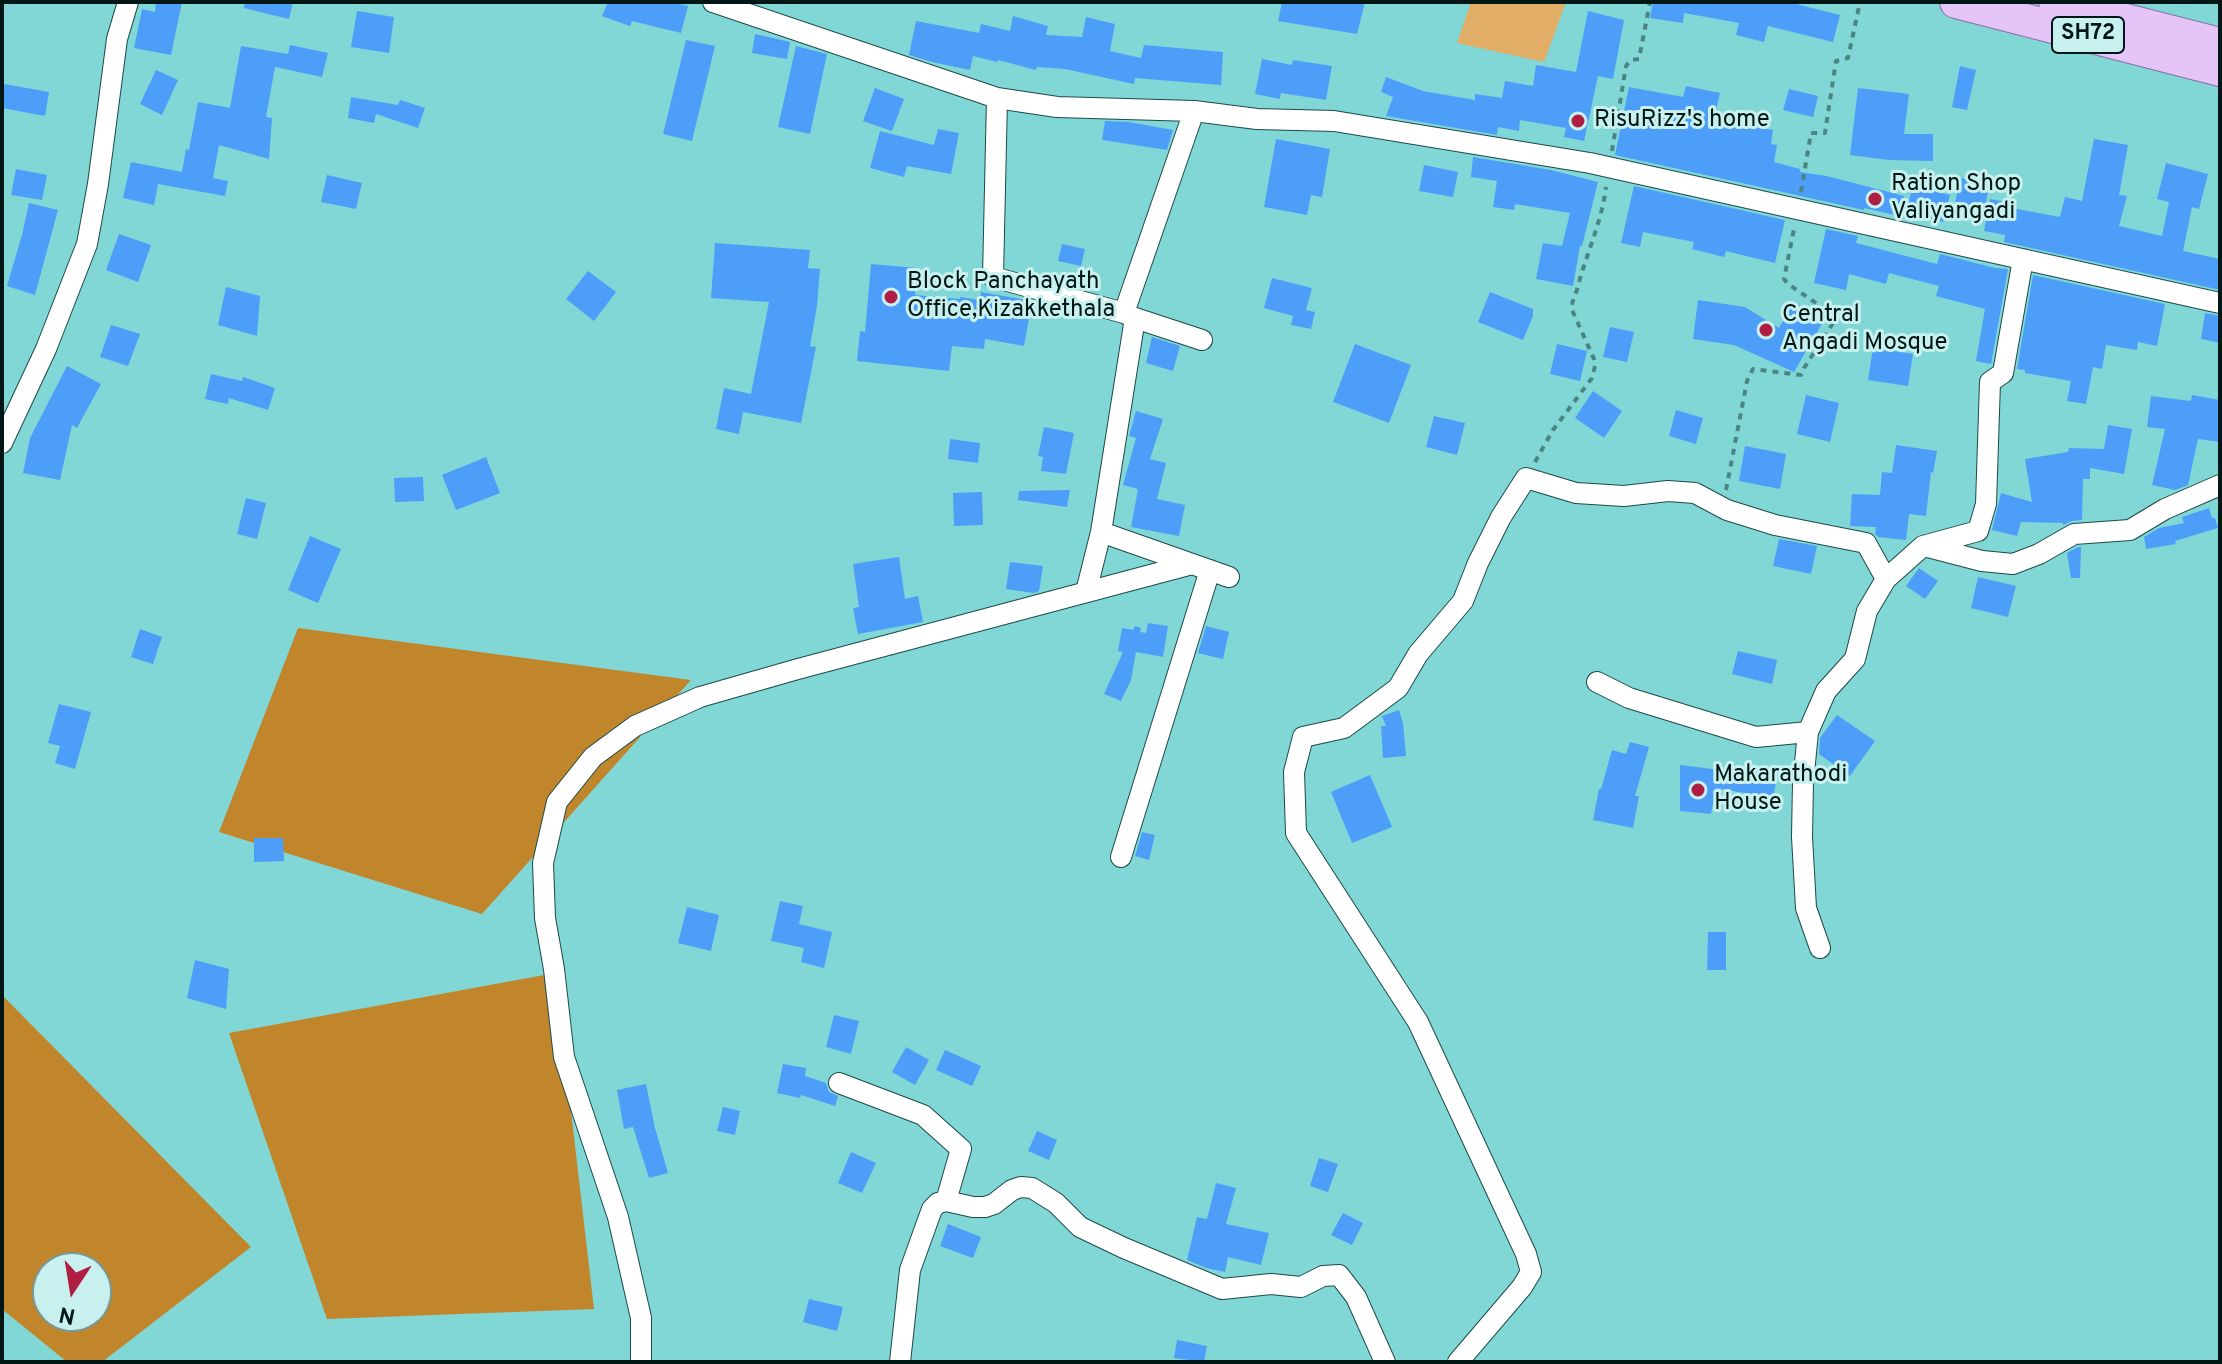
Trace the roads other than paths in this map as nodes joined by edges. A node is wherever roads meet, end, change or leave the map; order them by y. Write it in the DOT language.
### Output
graph roads {
  1 [pos="128,2"];
  2 [pos="713,2"];
  3 [pos="1956,2"];
  4 [pos="2055,2"];
  5 [pos="2220,44"];
  6 [pos="2220,70"];
  7 [pos="997,98"];
  8 [pos="1194,111"];
  9 [pos="2023,259"];
  10 [pos="2220,303"];
  11 [pos="1130,315"];
  12 [pos="1202,340"];
  13 [pos="2,443"];
  14 [pos="2220,485"];
  15 [pos="1101,532"];
  16 [pos="1923,546"];
  17 [pos="1210,570"];
  18 [pos="1886,579"];
  19 [pos="1086,592"];
  20 [pos="1597,682"];
  21 [pos="1808,732"];
  22 [pos="1121,857"];
  23 [pos="1820,948"];
  24 [pos="839,1083"];
  25 [pos="946,1201"];
  26 [pos="641,1362"];
  27 [pos="900,1362"];
  28 [pos="1385,1362"];
  29 [pos="1458,1362"];
  1 -- 13 [label="street"];
  2 -- 7 [label="street"];
  3 -- 6 [label="main road, SH72"];
  4 -- 5 [label="main road, SH72"];
  7 -- 8 [label="street"];
  7 -- 11 [label="street"];
  8 -- 9 [label="street"];
  8 -- 11 [label="street"];
  9 -- 10 [label="street"];
  9 -- 16 [label="street"];
  11 -- 12 [label="street"];
  11 -- 15 [label="street"];
  14 -- 16 [label="street"];
  15 -- 17 [label="street"];
  15 -- 19 [label="street"];
  16 -- 18 [label="street"];
  17 -- 19 [label="street"];
  17 -- 22 [label="street"];
  18 -- 21 [label="street"];
  18 -- 29 [label="street"];
  19 -- 26 [label="street"];
  20 -- 21 [label="street"];
  21 -- 23 [label="street"];
  24 -- 25 [label="street"];
  25 -- 27 [label="street"];
  25 -- 28 [label="street"];
}
